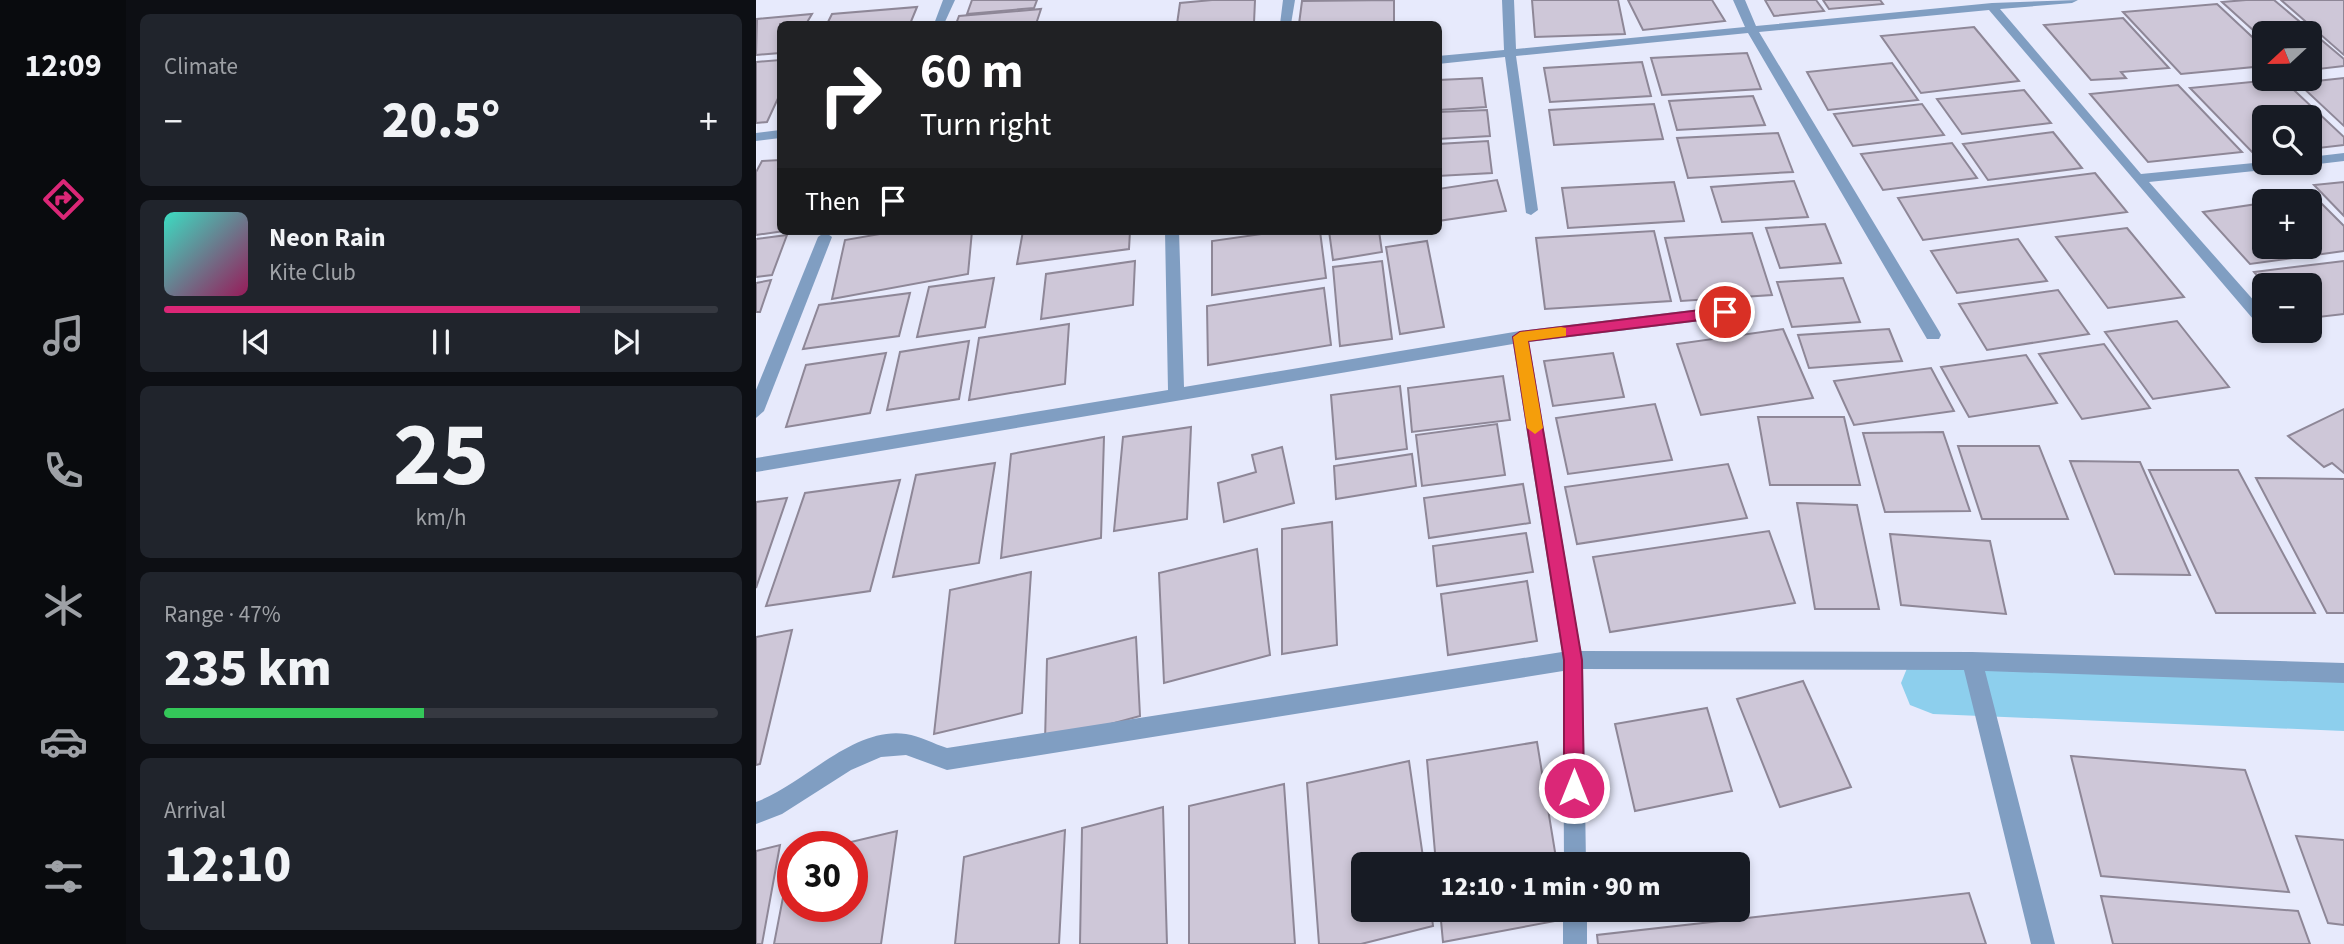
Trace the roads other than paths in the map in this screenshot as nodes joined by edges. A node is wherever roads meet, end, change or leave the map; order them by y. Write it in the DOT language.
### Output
graph roads {
  1 [pos="949,0"];
  2 [pos="1289,0"];
  3 [pos="1508,0"];
  4 [pos="1739,0"];
  5 [pos="2072,0"];
  6 [pos="1992,6"];
  7 [pos="940,21"];
  8 [pos="1286,21"];
  9 [pos="1752,30"];
  10 [pos="1510,53"];
  11 [pos="1442,60"];
  12 [pos="777,134"];
  13 [pos="756,137"];
  14 [pos="2344,157"];
  15 [pos="2322,160"];
  16 [pos="2252,167"];
  17 [pos="2138,179"];
  18 [pos="1531,210"];
  19 [pos="1172,235"];
  20 [pos="825,237"];
  21 [pos="2252,308"];
  22 [pos="1725,312"];
  23 [pos="1933,335"];
  24 [pos="1520,337"];
  25 [pos="1176,393"];
  26 [pos="756,411"];
  27 [pos="756,465"];
  28 [pos="1573,660"];
  29 [pos="1973,667"];
  30 [pos="2344,673"];
  31 [pos="756,813"];
  32 [pos="1575,852"];
  33 [pos="1575,922"];
  34 [pos="1576,944"];
  35 [pos="2043,944"];
  1 -- 7 [label="street"];
  2 -- 8 [label="street"];
  3 -- 10 [label="street"];
  4 -- 9 [label="street"];
  5 -- 6 [label="street"];
  6 -- 9 [label="street"];
  6 -- 17 [label="street"];
  9 -- 10 [label="street"];
  9 -- 23 [label="street"];
  10 -- 11 [label="street"];
  10 -- 18 [label="street"];
  12 -- 13 [label="street"];
  14 -- 15 [label="street"];
  16 -- 17 [label="street"];
  17 -- 21 [label="street"];
  19 -- 25 [label="street"];
  20 -- 26 [label="street"];
  22 -- 24 [label="street"];
  24 -- 25 [label="street"];
  24 -- 28 [label="street"];
  25 -- 27 [label="street"];
  28 -- 29 [label="street"];
  28 -- 31 [label="street"];
  28 -- 32 [label="street"];
  29 -- 30 [label="street"];
  29 -- 35 [label="street"];
  33 -- 34 [label="street"];
}
